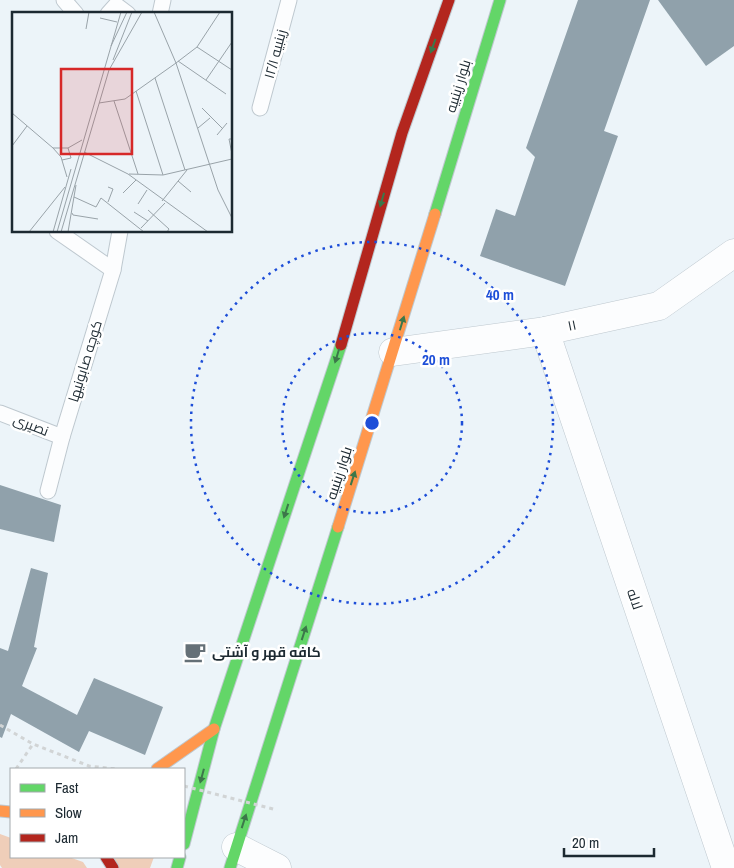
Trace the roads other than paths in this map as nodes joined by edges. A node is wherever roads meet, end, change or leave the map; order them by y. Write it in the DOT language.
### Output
graph roads {
  1 [pos="64,0"];
  2 [pos="289,0"];
  3 [pos="445,1"];
  4 [pos="500,1"];
  5 [pos="74,12"];
  6 [pos="110,12"];
  7 [pos="125,12"];
  8 [pos="260,108"];
  9 [pos="58,232"];
  10 [pos="120,232"];
  11 [pos="734,253"];
  12 [pos="113,270"];
  13 [pos="545,331"];
  14 [pos="393,352"];
  15 [pos="0,413"];
  16 [pos="62,437"];
  17 [pos="48,491"];
  18 [pos="214,729"];
  19 [pos="158,768"];
  20 [pos="185,840"];
  21 [pos="233,858"];
  22 [pos="276,868"];
  23 [pos="726,868"];
  1 -- 5 [label="lane"];
  2 -- 8 [label="lane, زینبیه ۱۲/۱"];
  3 -- 18 [label="main road, one-way"];
  14 -- 4 [label="main road, بلوار زینبیه, one-way"];
  6 -- 7 [label="lane"];
  9 -- 12 [label="lane"];
  10 -- 12 [label="lane, کوچه صابونیها"];
  11 -- 13 [label="street, ۱۱"];
  12 -- 16 [label="lane, کوچه صابونیها"];
  13 -- 14 [label="street, ۱۱"];
  13 -- 23 [label="street, لاله"];
  21 -- 14 [label="main road, بلوار زینبیه, one-way"];
  15 -- 16 [label="lane, نصیری"];
  16 -- 17 [label="lane, کوچه صابونیها"];
  18 -- 19 [label="main road"];
  18 -- 20 [label="main road, one-way"];
  21 -- 22 [label="street"];
}
